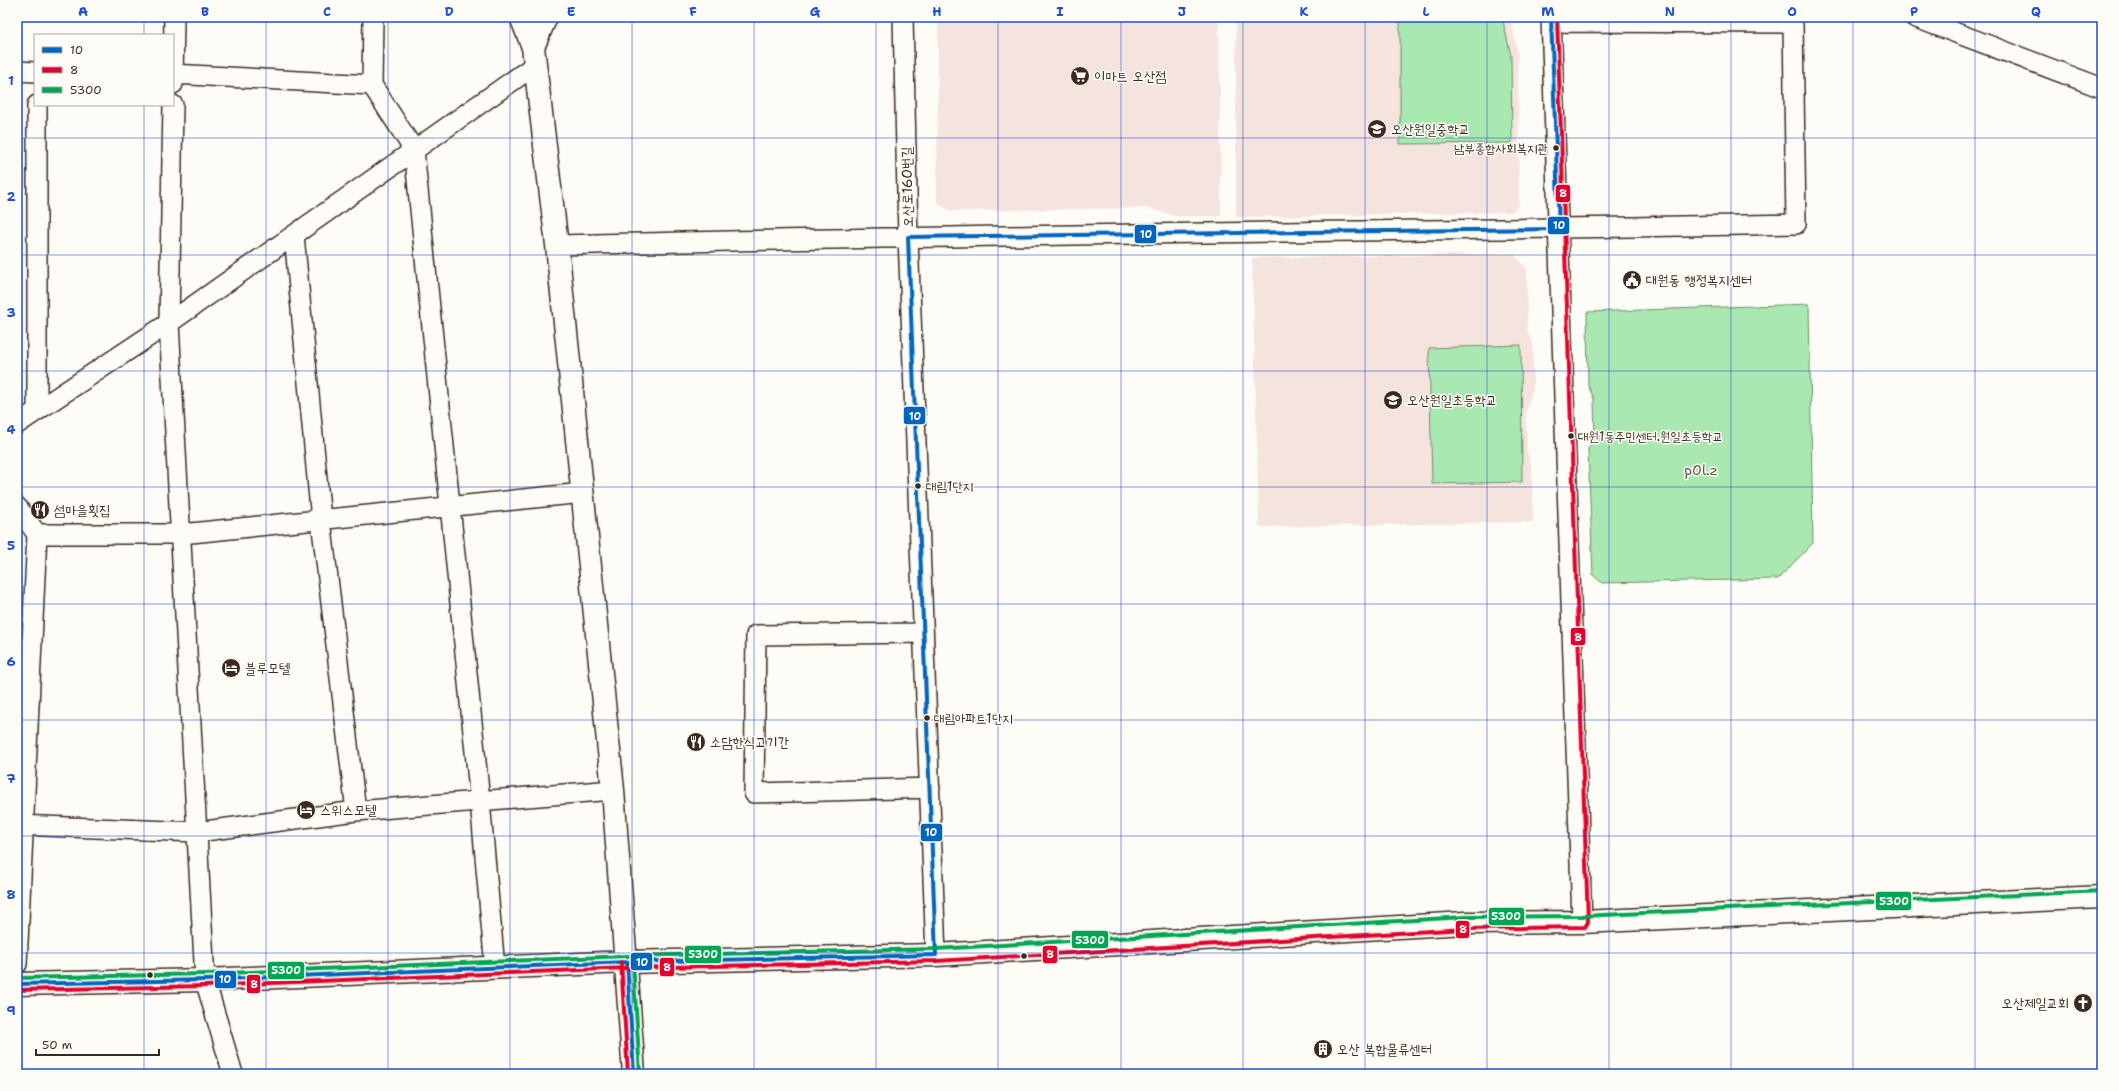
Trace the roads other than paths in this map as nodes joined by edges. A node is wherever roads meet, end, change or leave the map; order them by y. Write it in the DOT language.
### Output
graph roads {
  1 [pos="174,17"];
  2 [pos="374,17"];
  3 [pos="521,17"];
  4 [pos="546,17"];
  5 [pos="904,17"];
  6 [pos="1914,17"];
  7 [pos="1551,19"];
  8 [pos="1795,20"];
  9 [pos="174,34"];
  10 [pos="534,56"];
  11 [pos="17,71"];
  12 [pos="34,72"];
  13 [pos="174,74"];
  14 [pos="372,85"];
  15 [pos="2102,88"];
  16 [pos="37,106"];
  17 [pos="173,106"];
  18 [pos="414,150"];
  19 [pos="1558,229"];
  20 [pos="294,235"];
  21 [pos="908,236"];
  22 [pos="557,245"];
  23 [pos="169,323"];
  24 [pos="37,411"];
  25 [pos="17,424"];
  26 [pos="582,493"];
  27 [pos="17,507"];
  28 [pos="449,507"];
  29 [pos="321,520"];
  30 [pos="37,534"];
  31 [pos="180,534"];
  32 [pos="922,633"];
  33 [pos="930,788"];
  34 [pos="613,790"];
  35 [pos="480,801"];
  36 [pos="356,811"];
  37 [pos="20,825"];
  38 [pos="197,832"];
  39 [pos="2102,897"];
  40 [pos="1582,922"];
  41 [pos="936,956"];
  42 [pos="627,962"];
  43 [pos="17,964"];
  44 [pos="495,968"];
  45 [pos="205,980"];
  46 [pos="17,984"];
  47 [pos="233,1074"];
  48 [pos="634,1074"];
  1 -- 9 [label="street"];
  2 -- 14 [label="street"];
  3 -- 10 [label="street"];
  4 -- 10 [label="street"];
  5 -- 21 [label="street, 오산로160번길"];
  6 -- 15 [label="street"];
  7 -- 8 [label="street"];
  7 -- 19 [label="street"];
  8 -- 19 [label="street"];
  10 -- 18 [label="street"];
  10 -- 22 [label="street"];
  11 -- 12 [label="street"];
  13 -- 14 [label="street"];
  14 -- 18 [label="street"];
  16 -- 24 [label="street"];
  17 -- 23 [label="street"];
  18 -- 20 [label="street"];
  18 -- 28 [label="street"];
  19 -- 21 [label="street"];
  19 -- 40 [label="street"];
  20 -- 23 [label="street"];
  20 -- 29 [label="street"];
  21 -- 22 [label="street"];
  21 -- 32 [label="street, 오산로160번길"];
  22 -- 26 [label="street"];
  23 -- 24 [label="street"];
  23 -- 31 [label="street"];
  24 -- 25 [label="street"];
  26 -- 28 [label="street"];
  26 -- 34 [label="street"];
  27 -- 30 [label="street"];
  28 -- 29 [label="street"];
  28 -- 35 [label="street"];
  29 -- 31 [label="street"];
  29 -- 36 [label="street"];
  30 -- 31 [label="street"];
  30 -- 37 [label="street"];
  31 -- 38 [label="street"];
  32 -- 33 [label="street, 오산로160번길"];
  32 -- 33 [label="street"];
  33 -- 41 [label="street, 오산로160번길"];
  34 -- 35 [label="street"];
  34 -- 42 [label="street"];
  35 -- 36 [label="street"];
  35 -- 44 [label="street"];
  36 -- 38 [label="street"];
  37 -- 38 [label="street"];
  37 -- 43 [label="street"];
  38 -- 45 [label="street"];
  39 -- 40 [label="street"];
  40 -- 41 [label="street"];
  41 -- 42 [label="street"];
  42 -- 44 [label="street"];
  42 -- 48 [label="street"];
  44 -- 45 [label="street"];
  45 -- 46 [label="street"];
  45 -- 47 [label="street"];
}
